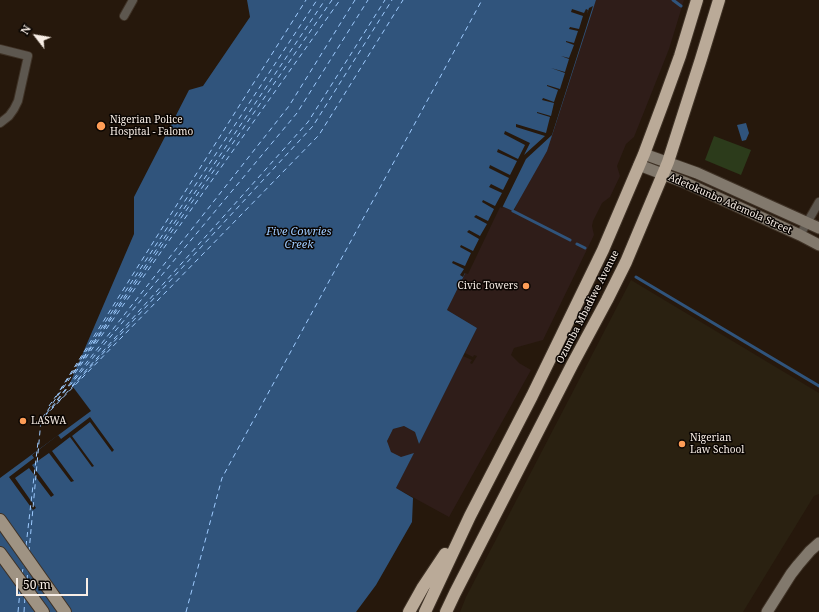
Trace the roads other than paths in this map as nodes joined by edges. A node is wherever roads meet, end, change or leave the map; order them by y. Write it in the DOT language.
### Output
graph roads {
  1 [pos="133,0"];
  2 [pos="697,0"];
  3 [pos="719,0"];
  4 [pos="124,16"];
  5 [pos="0,49"];
  6 [pos="0,123"];
  7 [pos="644,154"];
  8 [pos="668,162"];
  9 [pos="639,165"];
  10 [pos="663,175"];
  11 [pos="819,202"];
  12 [pos="807,222"];
  13 [pos="819,228"];
  14 [pos="800,235"];
  15 [pos="819,245"];
  16 [pos="470,516"];
  17 [pos="0,520"];
  18 [pos="819,543"];
  19 [pos="0,553"];
  20 [pos="43,612"];
  21 [pos="65,612"];
  22 [pos="409,612"];
  23 [pos="425,612"];
  24 [pos="446,612"];
  25 [pos="767,612"];
  1 -- 4 [label="street"];
  2 -- 7 [label="highway, Ozumba Mbadiwe Avenue"];
  3 -- 8 [label="highway, Ozumba Mbadiwe Avenue"];
  5 -- 6 [label="street"];
  7 -- 8 [label="main road, Adetokunbo Ademola Street"];
  7 -- 9 [label="highway, Ozumba Mbadiwe Avenue"];
  8 -- 10 [label="highway, Ozumba Mbadiwe Avenue"];
  8 -- 12 [label="main road, Adetokunbo Ademola Street"];
  9 -- 10 [label="main road, Adetokunbo Ademola Street"];
  9 -- 16 [label="highway, Ozumba Mbadiwe Avenue"];
  10 -- 14 [label="main road, Adetokunbo Ademola Street"];
  10 -- 24 [label="highway, Ozumba Mbadiwe Avenue"];
  11 -- 12 [label="street"];
  12 -- 13 [label="main road, Adetokunbo Ademola Street"];
  12 -- 14 [label="street"];
  14 -- 15 [label="main road, Adetokunbo Ademola Street"];
  16 -- 22 [label="highway"];
  16 -- 23 [label="highway, Ozumba Mbadiwe Avenue"];
  17 -- 21 [label="main road"];
  18 -- 25 [label="main road"];
  19 -- 20 [label="main road"];
}
